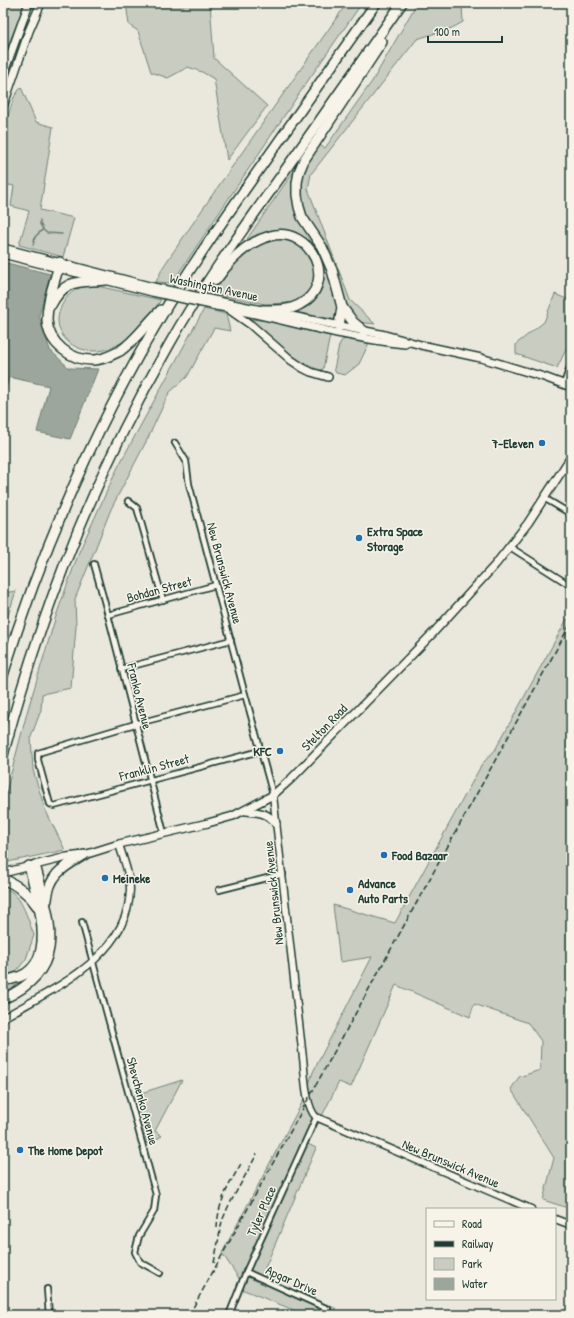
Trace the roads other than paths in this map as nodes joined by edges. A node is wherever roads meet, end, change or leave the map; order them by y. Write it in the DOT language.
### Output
graph roads {
  1 [pos="29,3"];
  2 [pos="41,3"];
  3 [pos="376,3"];
  4 [pos="402,3"];
  5 [pos="388,24"];
  6 [pos="3,75"];
  7 [pos="3,107"];
  8 [pos="3,246"];
  9 [pos="3,254"];
  10 [pos="59,265"];
  11 [pos="106,280"];
  12 [pos="153,289"];
  13 [pos="168,304"];
  14 [pos="217,304"];
  15 [pos="193,305"];
  16 [pos="342,307"];
  17 [pos="225,308"];
  18 [pos="48,310"];
  19 [pos="263,310"];
  20 [pos="339,326"];
  21 [pos="366,332"];
  22 [pos="421,345"];
  23 [pos="571,364"];
  24 [pos="328,377"];
  25 [pos="564,384"];
  26 [pos="571,387"];
  27 [pos="175,443"];
  28 [pos="571,457"];
  29 [pos="544,498"];
  30 [pos="128,501"];
  31 [pos="571,514"];
  32 [pos="510,547"];
  33 [pos="94,564"];
  34 [pos="568,584"];
  35 [pos="216,585"];
  36 [pos="163,600"];
  37 [pos="108,614"];
  38 [pos="231,640"];
  39 [pos="122,669"];
  40 [pos="3,674"];
  41 [pos="245,695"];
  42 [pos="135,724"];
  43 [pos="260,751"];
  44 [pos="3,755"];
  45 [pos="150,780"];
  46 [pos="273,796"];
  47 [pos="244,811"];
  48 [pos="276,824"];
  49 [pos="164,833"];
  50 [pos="118,844"];
  51 [pos="84,855"];
  52 [pos="32,866"];
  53 [pos="3,873"];
  54 [pos="283,874"];
  55 [pos="3,879"];
  56 [pos="219,890"];
  57 [pos="43,909"];
  58 [pos="82,922"];
  59 [pos="93,961"];
  60 [pos="3,980"];
  61 [pos="3,999"];
  62 [pos="3,1018"];
  63 [pos="316,1118"];
  64 [pos="529,1208"];
  65 [pos="556,1219"];
  66 [pos="571,1226"];
  67 [pos="246,1272"];
  68 [pos="160,1273"];
  69 [pos="47,1289"];
  70 [pos="328,1309"];
  71 [pos="49,1315"];
  72 [pos="229,1315"];
  1 -- 6 [label="main road"];
  2 -- 7 [label="main road"];
  3 -- 13 [label="highway"];
  4 -- 5 [label="highway"];
  5 -- 15 [label="highway"];
  5 -- 16 [label="highway"];
  8 -- 10 [label="main road, Washington Avenue"];
  9 -- 10 [label="main road, Washington Avenue"];
  10 -- 11 [label="main road, Washington Avenue"];
  10 -- 12 [label="main road, Washington Avenue"];
  10 -- 18 [label="highway"];
  11 -- 12 [label="main road, Washington Avenue"];
  11 -- 18 [label="highway"];
  12 -- 14 [label="main road, Washington Avenue, bridge"];
  13 -- 18 [label="highway"];
  13 -- 40 [label="highway"];
  14 -- 17 [label="main road, Washington Avenue"];
  14 -- 19 [label="main road, Washington Avenue"];
  15 -- 19 [label="highway"];
  15 -- 44 [label="highway"];
  16 -- 20 [label="highway"];
  16 -- 21 [label="highway"];
  17 -- 22 [label="main road, Washington Avenue"];
  17 -- 24 [label="main road"];
  19 -- 20 [label="main road, Washington Avenue"];
  20 -- 21 [label="main road, Washington Avenue"];
  21 -- 22 [label="main road, Washington Avenue"];
  22 -- 25 [label="main road, Washington Avenue"];
  23 -- 25 [label="street"];
  25 -- 26 [label="main road, Washington Avenue"];
  27 -- 35 [label="street, New Brunswick Avenue"];
  28 -- 29 [label="main road, Stelton Road"];
  29 -- 31 [label="street"];
  29 -- 32 [label="main road, Stelton Road"];
  30 -- 36 [label="street"];
  32 -- 34 [label="street"];
  32 -- 46 [label="main road, Stelton Road"];
  33 -- 37 [label="street, Franko Avenue"];
  35 -- 36 [label="street, Bohdan Street"];
  35 -- 38 [label="street, New Brunswick Avenue"];
  36 -- 37 [label="street, Bohdan Street"];
  37 -- 39 [label="street, Franko Avenue"];
  38 -- 39 [label="street"];
  38 -- 41 [label="street, New Brunswick Avenue"];
  39 -- 42 [label="street, Franko Avenue"];
  41 -- 42 [label="street"];
  41 -- 43 [label="street, New Brunswick Avenue"];
  42 -- 45 [label="street, Franko Avenue"];
  42 -- 45 [label="street, Franklin Street"];
  43 -- 45 [label="street, Franklin Street"];
  43 -- 46 [label="street, New Brunswick Avenue"];
  45 -- 49 [label="street, Franko Avenue"];
  46 -- 47 [label="main road, Stelton Road"];
  46 -- 48 [label="street, New Brunswick Avenue"];
  47 -- 48 [label="main road"];
  47 -- 49 [label="main road, Stelton Road"];
  48 -- 54 [label="street, New Brunswick Avenue"];
  49 -- 50 [label="main road, Stelton Road"];
  50 -- 51 [label="main road, Stelton Road"];
  50 -- 59 [label="street"];
  51 -- 52 [label="main road, Stelton Road"];
  51 -- 57 [label="highway"];
  52 -- 53 [label="main road, Stelton Road"];
  52 -- 57 [label="highway"];
  54 -- 56 [label="street"];
  54 -- 63 [label="street, New Brunswick Avenue"];
  55 -- 57 [label="highway"];
  57 -- 60 [label="highway"];
  57 -- 61 [label="highway"];
  58 -- 59 [label="street, Shevchenko Avenue"];
  59 -- 62 [label="street"];
  59 -- 68 [label="street, Shevchenko Avenue"];
  63 -- 64 [label="street, New Brunswick Avenue"];
  63 -- 67 [label="street, Tyler Place"];
  65 -- 66 [label="street"];
  67 -- 70 [label="street, Apgar Drive"];
  67 -- 72 [label="street, Tyler Place"];
  69 -- 71 [label="street"];
}
